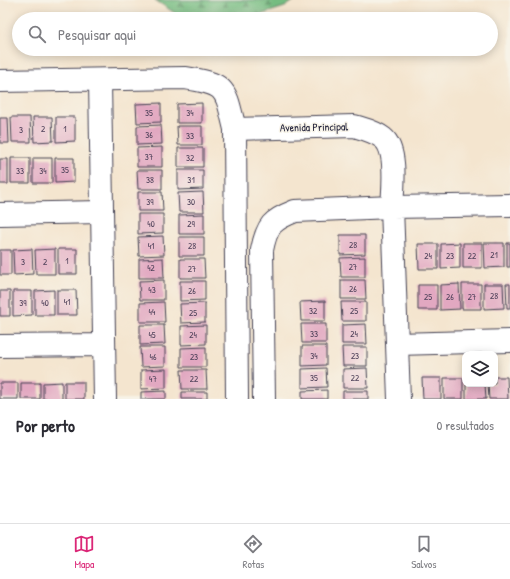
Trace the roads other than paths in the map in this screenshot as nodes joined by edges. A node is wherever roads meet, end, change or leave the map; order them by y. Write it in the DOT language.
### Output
graph roads {
  1 [pos="100,80"];
  2 [pos="0,81"];
  3 [pos="235,129"];
  4 [pos="510,205"];
  5 [pos="392,207"];
  6 [pos="102,212"];
  7 [pos="0,214"];
  8 [pos="510,341"];
  9 [pos="397,344"];
  10 [pos="104,345"];
  11 [pos="0,346"];
  12 [pos="105,399"];
  13 [pos="238,399"];
  14 [pos="264,399"];
  15 [pos="399,399"];
  1 -- 2 [label="street"];
  1 -- 3 [label="street"];
  1 -- 6 [label="street"];
  3 -- 5 [label="street, Avenida Principal"];
  3 -- 13 [label="street"];
  4 -- 5 [label="street"];
  5 -- 9 [label="street, Avenida Principal"];
  5 -- 14 [label="street"];
  6 -- 7 [label="street"];
  6 -- 10 [label="street"];
  8 -- 9 [label="street"];
  9 -- 15 [label="street, Avenida Principal"];
  10 -- 11 [label="street"];
  10 -- 12 [label="street"];
}
